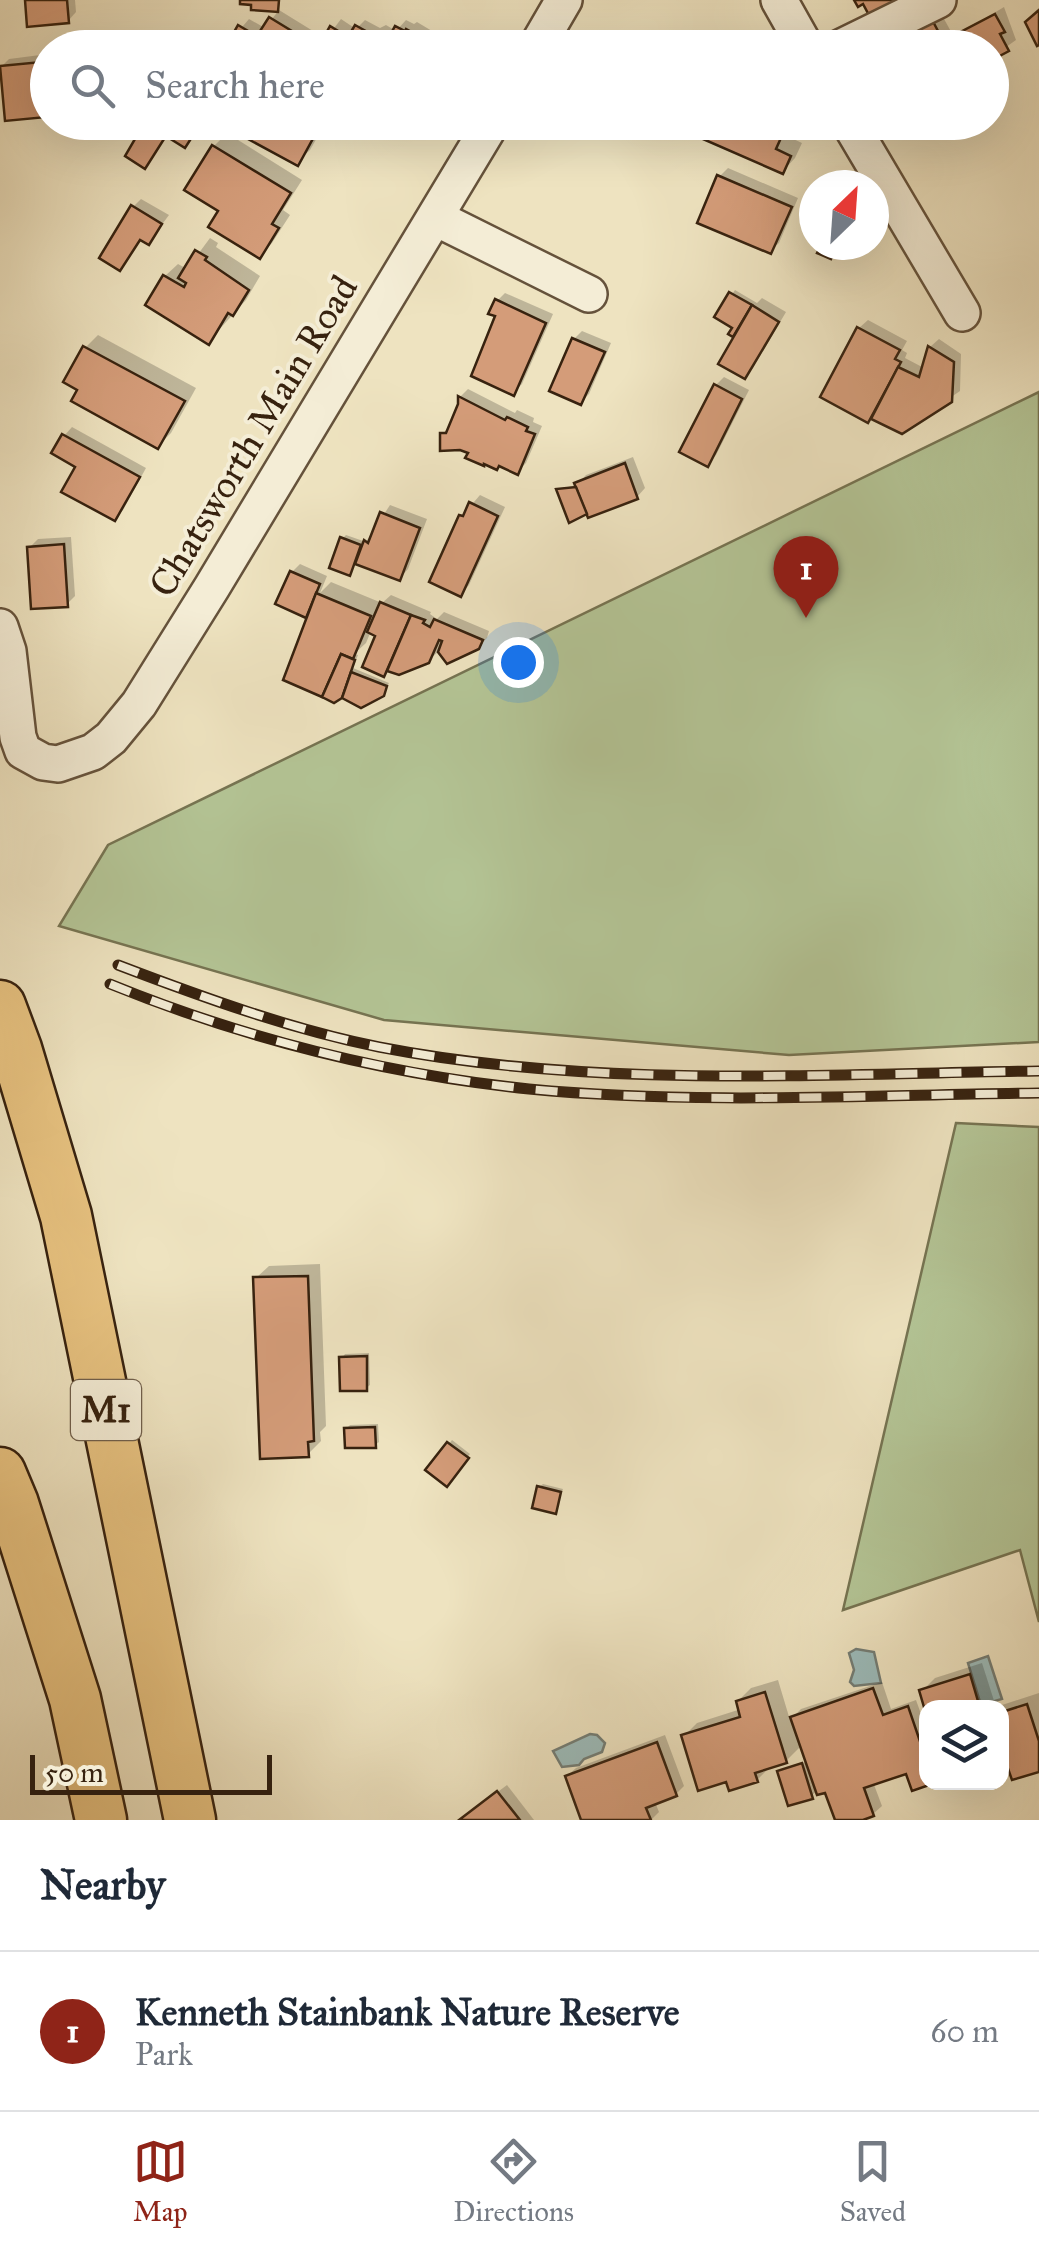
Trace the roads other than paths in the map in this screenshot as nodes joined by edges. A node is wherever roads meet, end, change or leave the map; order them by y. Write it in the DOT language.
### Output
graph roads {
  1 [pos="564,0"];
  2 [pos="779,0"];
  3 [pos="938,0"];
  4 [pos="546,30"];
  5 [pos="796,30"];
  6 [pos="877,30"];
  7 [pos="482,140"];
  8 [pos="860,140"];
  9 [pos="436,218"];
  10 [pos="589,294"];
  11 [pos="962,313"];
  12 [pos="0,627"];
  13 [pos="0,1006"];
  14 [pos="0,1473"];
  15 [pos="102,1820"];
  16 [pos="190,1820"];
  1 -- 4 [label="street"];
  2 -- 5 [label="street"];
  3 -- 6 [label="street"];
  7 -- 9 [label="street, Chatsworth Main Road"];
  8 -- 11 [label="street"];
  9 -- 10 [label="street"];
  9 -- 12 [label="street, Chatsworth Main Road"];
  13 -- 16 [label="highway, M1"];
  14 -- 15 [label="highway"];
}
